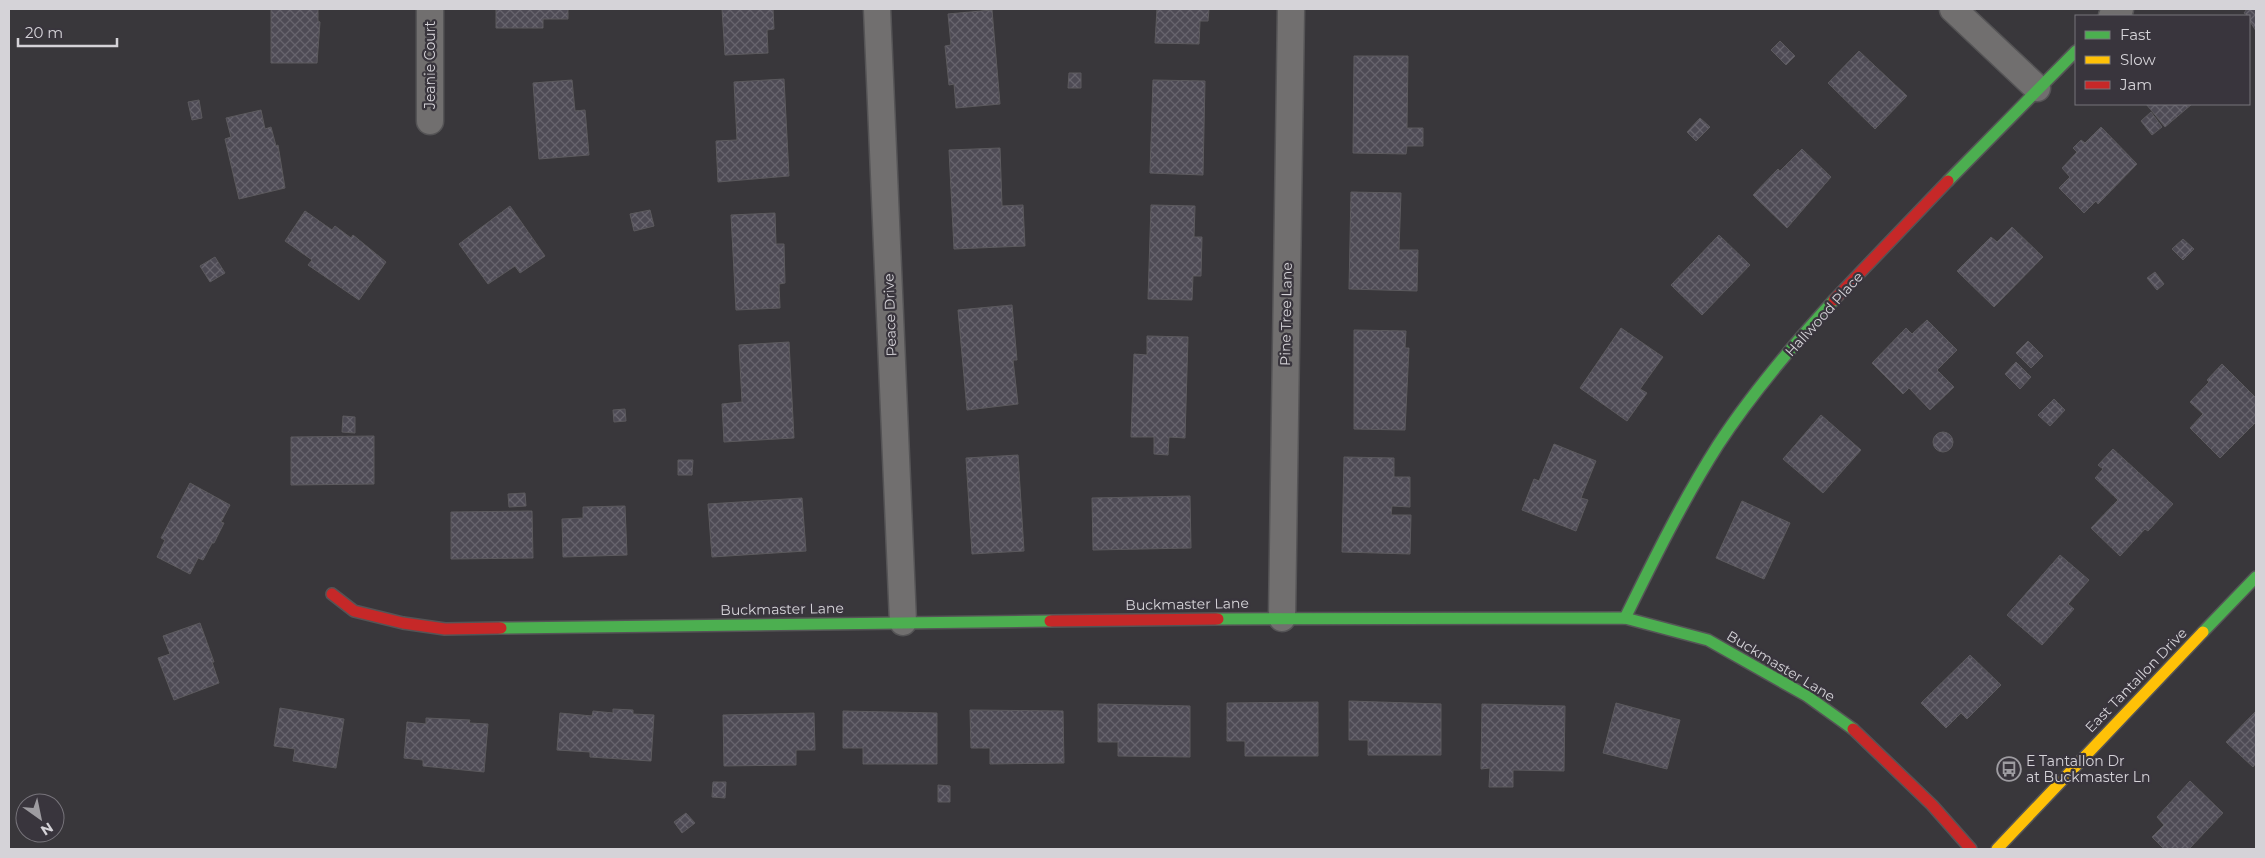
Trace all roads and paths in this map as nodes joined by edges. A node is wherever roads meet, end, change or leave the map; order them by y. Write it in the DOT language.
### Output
graph roads {
  1 [pos="430,9"];
  2 [pos="877,9"];
  3 [pos="1291,9"];
  4 [pos="1953,9"];
  5 [pos="2075,51"];
  6 [pos="2038,88"];
  7 [pos="430,121"];
  8 [pos="2256,577"];
  9 [pos="332,594"];
  10 [pos="1282,618"];
  11 [pos="1625,618"];
  12 [pos="903,622"];
  13 [pos="1971,849"];
  14 [pos="1997,849"];
  1 -- 7 [label="street, Jeanie Court"];
  2 -- 12 [label="street, Peace Drive"];
  3 -- 10 [label="street, Pine Tree Lane"];
  4 -- 6 [label="street"];
  5 -- 6 [label="street, Hallwood Place"];
  6 -- 11 [label="street, Hallwood Place"];
  8 -- 14 [label="street, East Tantallon Drive"];
  9 -- 12 [label="street, Buckmaster Lane"];
  10 -- 11 [label="street, Buckmaster Lane"];
  10 -- 12 [label="street, Buckmaster Lane"];
  11 -- 13 [label="street, Buckmaster Lane"];
}
